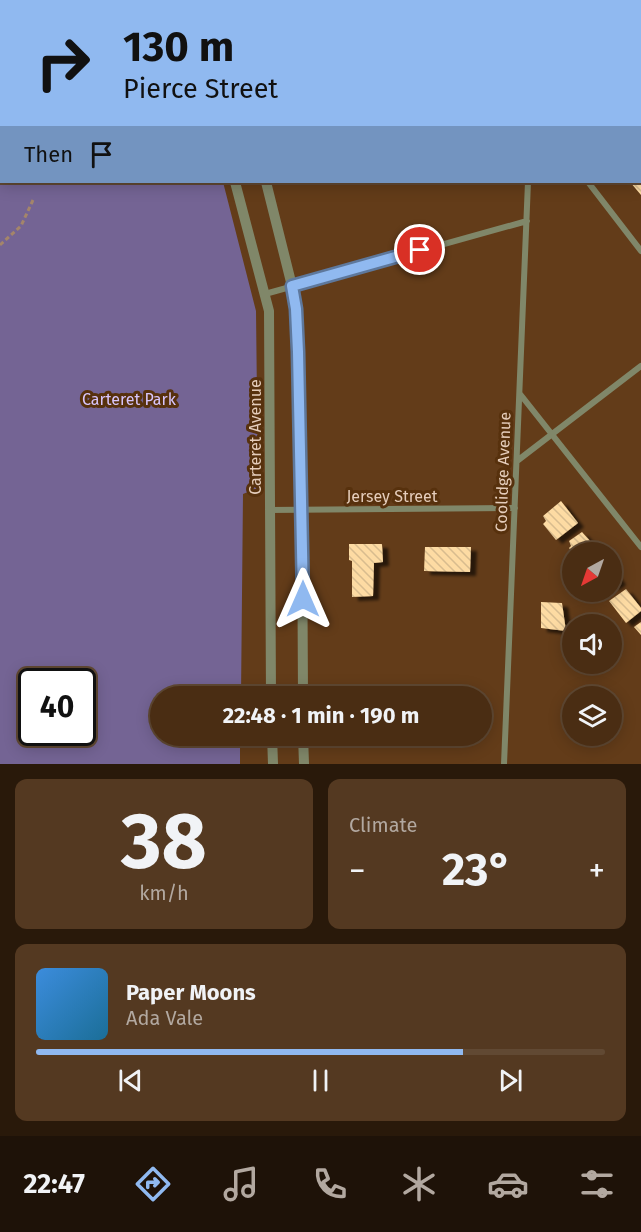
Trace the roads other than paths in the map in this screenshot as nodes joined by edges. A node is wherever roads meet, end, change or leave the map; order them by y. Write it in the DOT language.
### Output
graph roads {
  1 [pos="235,183"];
  2 [pos="266,183"];
  3 [pos="528,183"];
  4 [pos="589,183"];
  5 [pos="527,221"];
  6 [pos="641,251"];
  7 [pos="292,286"];
  8 [pos="265,294"];
  9 [pos="641,366"];
  10 [pos="519,393"];
  11 [pos="553,435"];
  12 [pos="517,462"];
  13 [pos="514,508"];
  14 [pos="269,510"];
  15 [pos="302,510"];
  16 [pos="641,547"];
  17 [pos="271,686"];
  18 [pos="303,686"];
  19 [pos="272,746"];
  20 [pos="303,746"];
  21 [pos="273,764"];
  22 [pos="304,764"];
  23 [pos="504,764"];
  1 -- 8 [label="street, Carteret Avenue"];
  2 -- 7 [label="street"];
  3 -- 5 [label="street, Coolidge Avenue"];
  4 -- 6 [label="street"];
  5 -- 7 [label="street"];
  5 -- 10 [label="street, Coolidge Avenue"];
  7 -- 8 [label="street"];
  7 -- 15 [label="street"];
  8 -- 14 [label="street, Carteret Avenue"];
  9 -- 11 [label="street"];
  10 -- 11 [label="street"];
  10 -- 12 [label="street, Coolidge Avenue"];
  11 -- 12 [label="street"];
  11 -- 16 [label="street"];
  12 -- 13 [label="street, Coolidge Avenue"];
  13 -- 15 [label="street, Jersey Street"];
  13 -- 23 [label="street, Coolidge Avenue"];
  14 -- 15 [label="street, Jersey Street"];
  14 -- 17 [label="street, Carteret Avenue"];
  15 -- 18 [label="street"];
  19 -- 21 [label="street"];
  20 -- 22 [label="street"];
}
